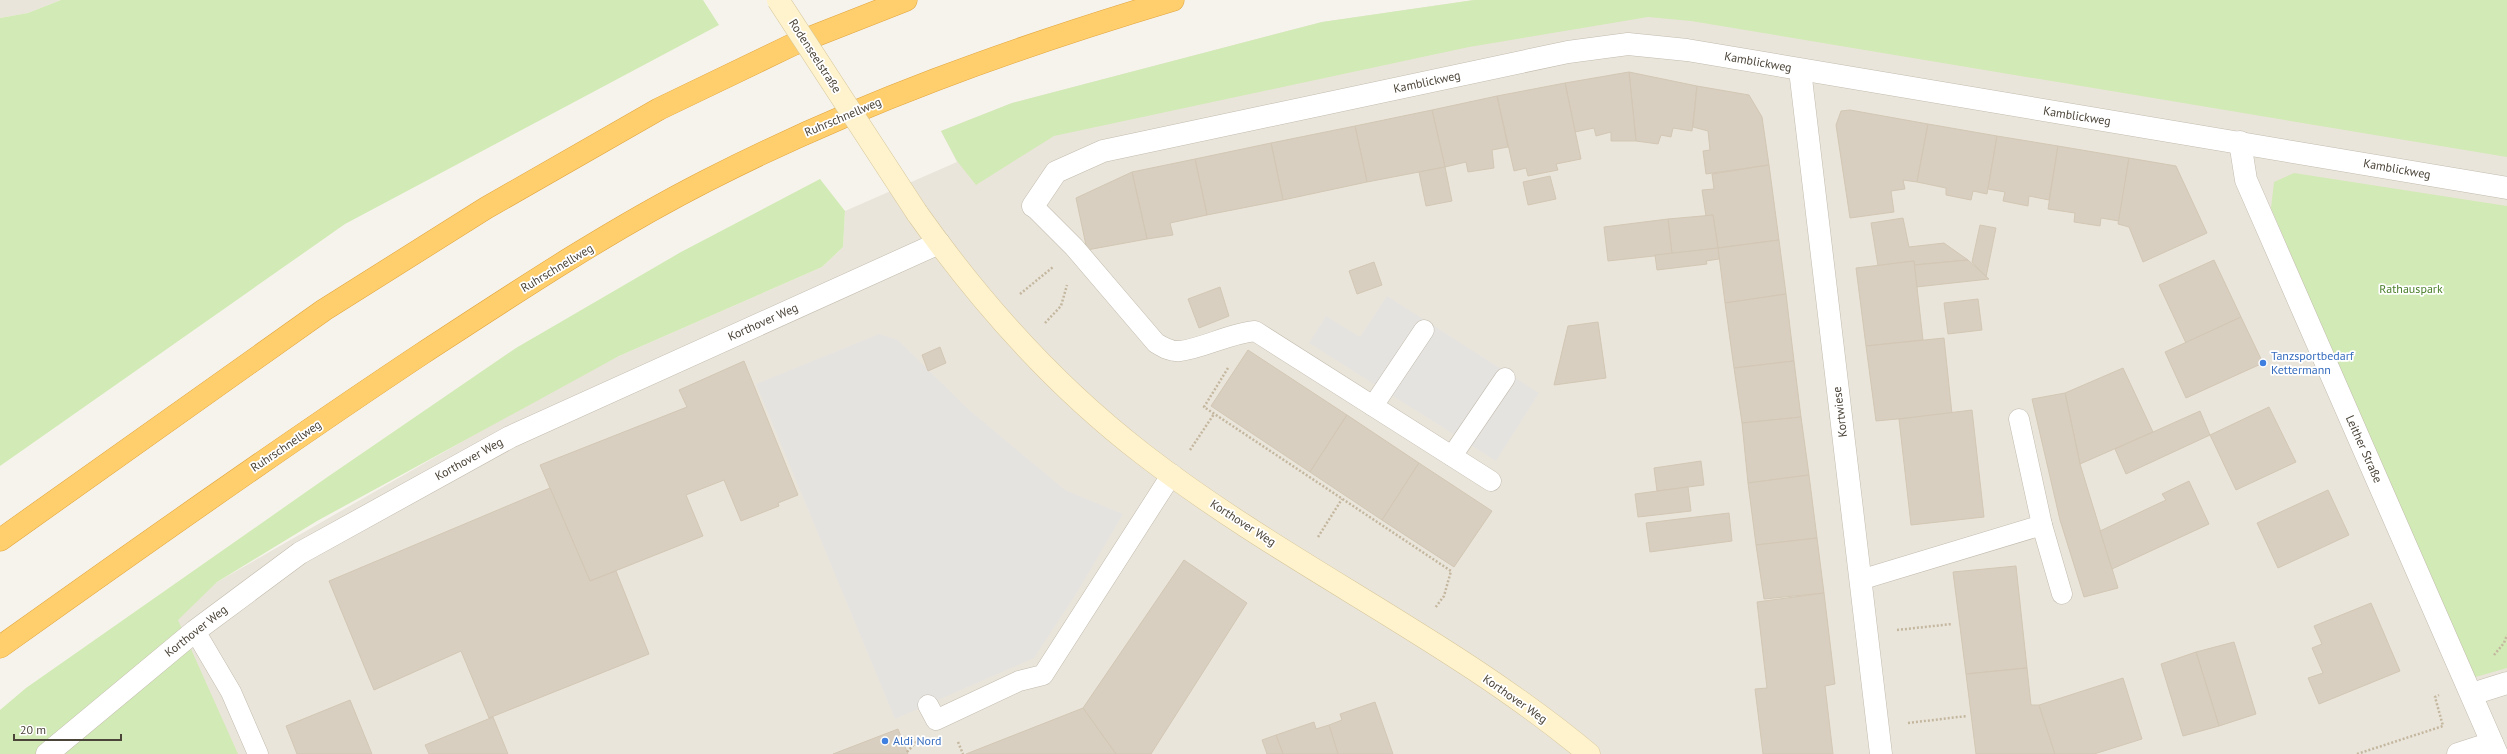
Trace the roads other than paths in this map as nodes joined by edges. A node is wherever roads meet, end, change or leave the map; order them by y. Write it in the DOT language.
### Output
graph roads {
  1 [pos="778,0"];
  2 [pos="906,0"];
  3 [pos="1173,0"];
  4 [pos="1800,70"];
  5 [pos="2240,142"];
  6 [pos="2507,188"];
  7 [pos="1032,206"];
  8 [pos="917,212"];
  9 [pos="939,243"];
  10 [pos="1424,330"];
  11 [pos="1505,378"];
  12 [pos="1373,406"];
  13 [pos="2019,419"];
  14 [pos="1452,456"];
  15 [pos="1172,474"];
  16 [pos="1491,481"];
  17 [pos="2042,525"];
  18 [pos="0,540"];
  19 [pos="1860,580"];
  20 [pos="2062,594"];
  21 [pos="195,631"];
  22 [pos="0,646"];
  23 [pos="2507,683"];
  24 [pos="2470,690"];
  25 [pos="928,705"];
  26 [pos="2495,748"];
  27 [pos="47,754"];
  28 [pos="258,754"];
  29 [pos="1589,754"];
  30 [pos="1882,754"];
  31 [pos="2458,754"];
  1 -- 8 [label="main road, Rodenseelstraße, bridge"];
  2 -- 18 [label="highway"];
  3 -- 22 [label="highway, Ruhrschnellweg"];
  4 -- 5 [label="street, Kamblickweg"];
  4 -- 7 [label="street, Kamblickweg"];
  4 -- 19 [label="street, Kortwiese"];
  5 -- 6 [label="street, Kamblickweg"];
  5 -- 24 [label="street, Leither Straße"];
  7 -- 12 [label="lane"];
  8 -- 9 [label="main road, Korthover Weg"];
  9 -- 15 [label="main road, Korthover Weg"];
  9 -- 21 [label="street, Korthover Weg"];
  10 -- 12 [label="lane"];
  11 -- 14 [label="lane"];
  12 -- 14 [label="lane"];
  13 -- 17 [label="lane"];
  14 -- 16 [label="lane"];
  15 -- 25 [label="lane"];
  15 -- 29 [label="main road, Korthover Weg"];
  17 -- 19 [label="lane"];
  17 -- 20 [label="lane"];
  19 -- 30 [label="street, Kortwiese"];
  21 -- 27 [label="street, Korthover Weg"];
  21 -- 28 [label="lane"];
  23 -- 24 [label="street"];
  24 -- 26 [label="street, Leither Straße"];
  26 -- 31 [label="street"];
}
